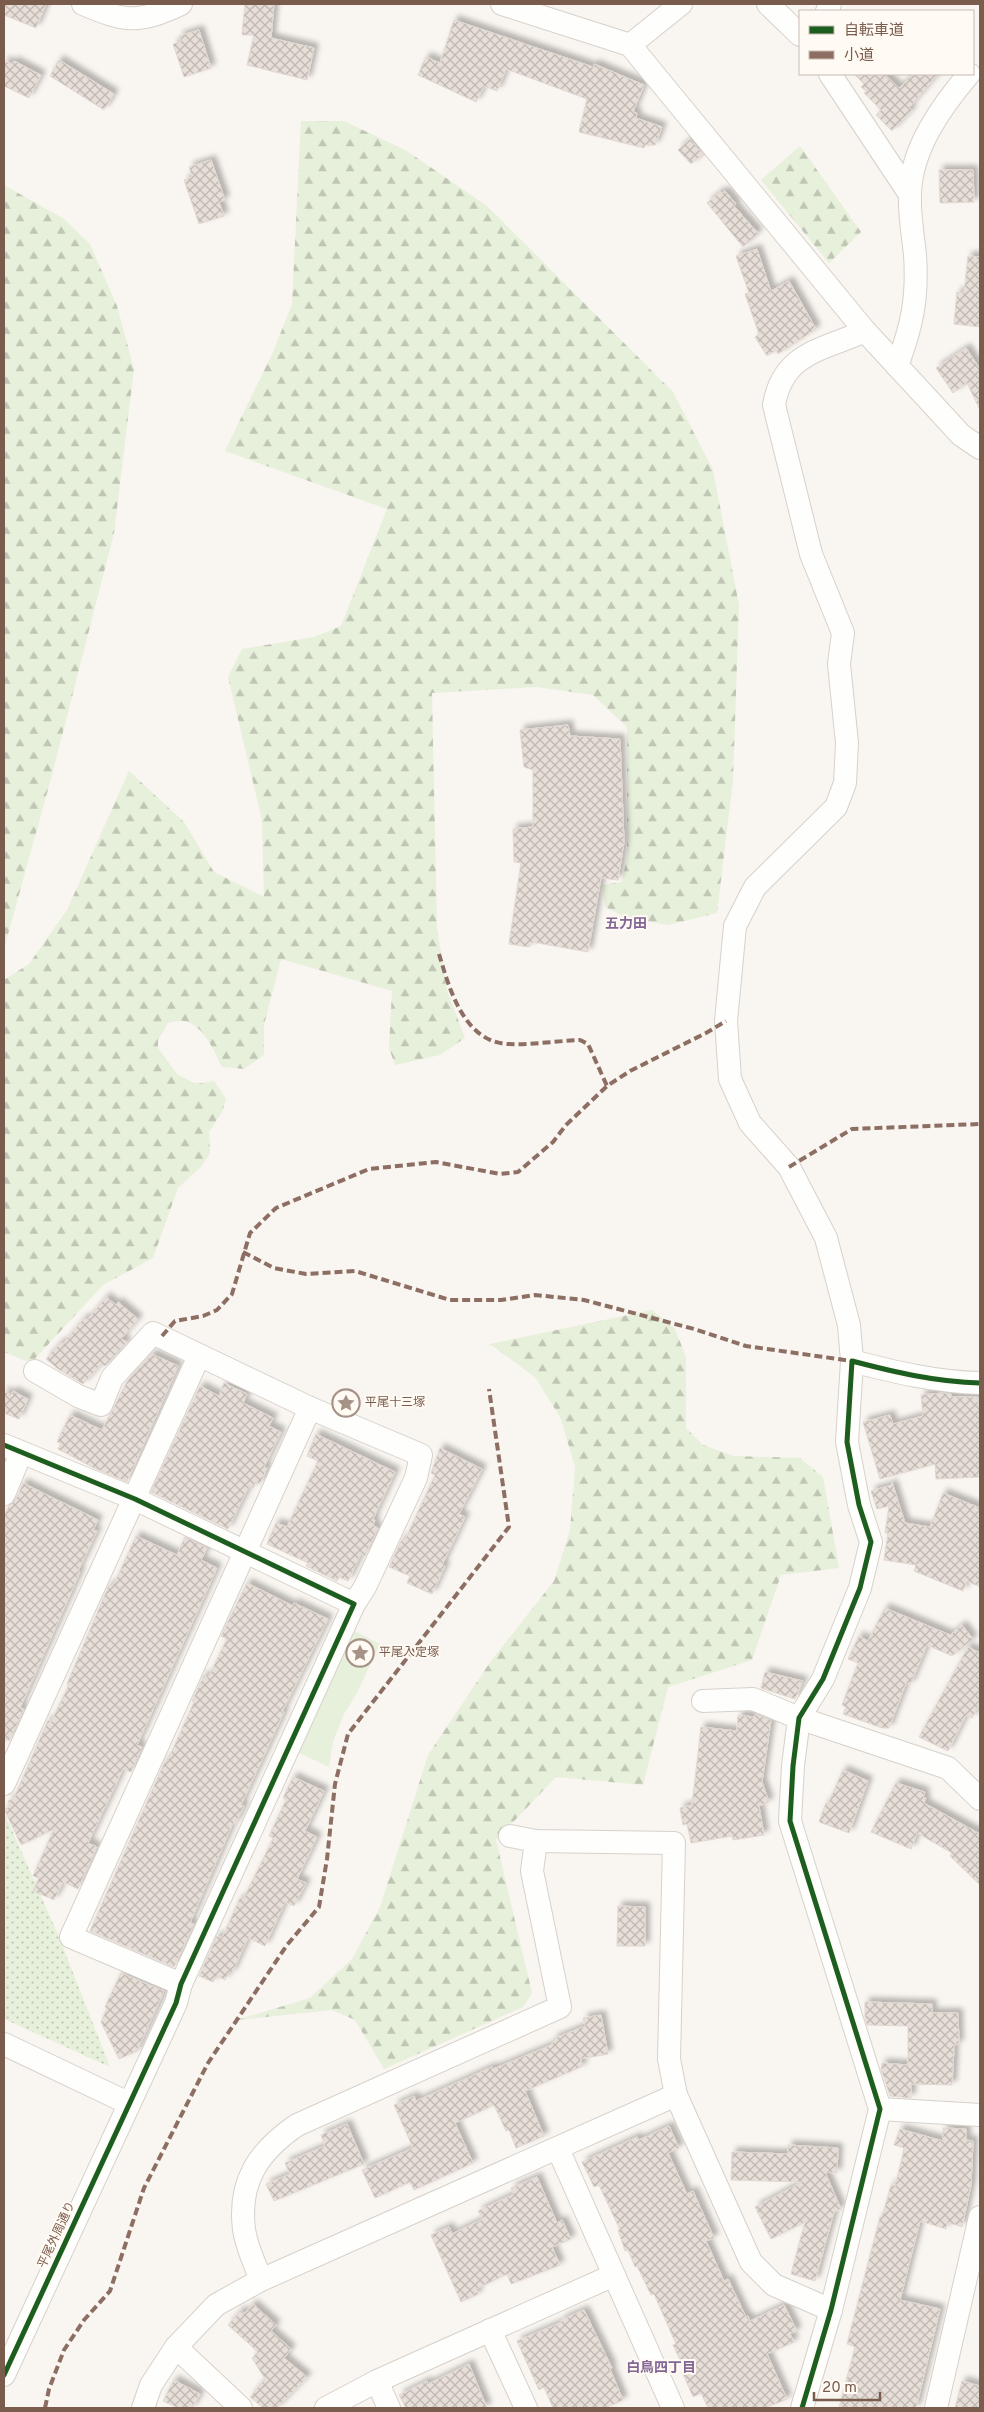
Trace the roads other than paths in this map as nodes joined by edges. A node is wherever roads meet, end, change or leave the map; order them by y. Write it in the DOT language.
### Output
graph roads {
  1 [pos="83,4"];
  2 [pos="181,4"];
  3 [pos="502,4"];
  4 [pos="681,4"];
  5 [pos="768,4"];
  6 [pos="799,34"];
  7 [pos="630,46"];
  8 [pos="831,75"];
  9 [pos="968,75"];
  10 [pos="910,193"];
  11 [pos="865,331"];
  12 [pos="897,366"];
  13 [pos="980,448"];
  14 [pos="199,1356"];
  15 [pos="852,1361"];
  16 [pos="35,1370"];
  17 [pos="980,1383"];
  18 [pos="310,1408"];
  19 [pos="13,1449"];
  20 [pos="4,1494"];
  21 [pos="135,1499"];
  22 [pos="246,1552"];
  23 [pos="354,1604"];
  24 [pos="702,1701"];
  25 [pos="799,1718"];
  26 [pos="5,1778"];
  27 [pos="980,1799"];
  28 [pos="510,1836"];
  29 [pos="536,1841"];
  30 [pos="181,1984"];
  31 [pos="4,2044"];
  32 [pos="676,2095"];
  33 [pos="128,2103"];
  34 [pos="880,2109"];
  35 [pos="980,2115"];
  36 [pos="558,2150"];
  37 [pos="980,2217"];
  38 [pos="614,2275"];
  39 [pos="261,2280"];
  40 [pos="831,2310"];
  41 [pos="490,2330"];
  42 [pos="176,2348"];
  43 [pos="4,2375"];
  44 [pos="377,2381"];
  45 [pos="143,2408"];
  46 [pos="241,2408"];
  47 [pos="326,2408"];
  48 [pos="389,2408"];
  49 [pos="526,2408"];
  50 [pos="673,2408"];
  51 [pos="802,2408"];
  52 [pos="936,2408"];
  1 -- 2 [label="street"];
  3 -- 7 [label="street"];
  4 -- 7 [label="street"];
  5 -- 6 [label="street"];
  7 -- 11 [label="street"];
  8 -- 10 [label="street"];
  9 -- 10 [label="street"];
  10 -- 12 [label="street"];
  11 -- 12 [label="street"];
  11 -- 15 [label="street"];
  12 -- 13 [label="street"];
  14 -- 16 [label="street"];
  14 -- 18 [label="street"];
  14 -- 21 [label="street"];
  15 -- 17 [label="street"];
  15 -- 25 [label="street"];
  18 -- 22 [label="street"];
  18 -- 23 [label="street, 平尾外周通り"];
  19 -- 20 [label="street"];
  19 -- 21 [label="street"];
  21 -- 22 [label="street"];
  21 -- 26 [label="street"];
  22 -- 23 [label="street"];
  22 -- 30 [label="street"];
  23 -- 30 [label="street, 平尾外周通り"];
  24 -- 25 [label="street"];
  25 -- 27 [label="street"];
  25 -- 34 [label="street"];
  28 -- 29 [label="street"];
  29 -- 32 [label="street"];
  29 -- 39 [label="street"];
  30 -- 33 [label="street, 平尾外周通り"];
  31 -- 33 [label="street"];
  32 -- 36 [label="street"];
  32 -- 40 [label="street"];
  33 -- 43 [label="street, 平尾外周通り"];
  34 -- 35 [label="street"];
  34 -- 40 [label="street"];
  36 -- 38 [label="street"];
  36 -- 39 [label="street"];
  37 -- 52 [label="street"];
  38 -- 41 [label="street"];
  38 -- 50 [label="street"];
  39 -- 42 [label="street"];
  40 -- 51 [label="street"];
  41 -- 44 [label="street"];
  41 -- 49 [label="street"];
  42 -- 45 [label="street"];
  42 -- 46 [label="street"];
  44 -- 47 [label="street"];
  44 -- 48 [label="street"];
}
